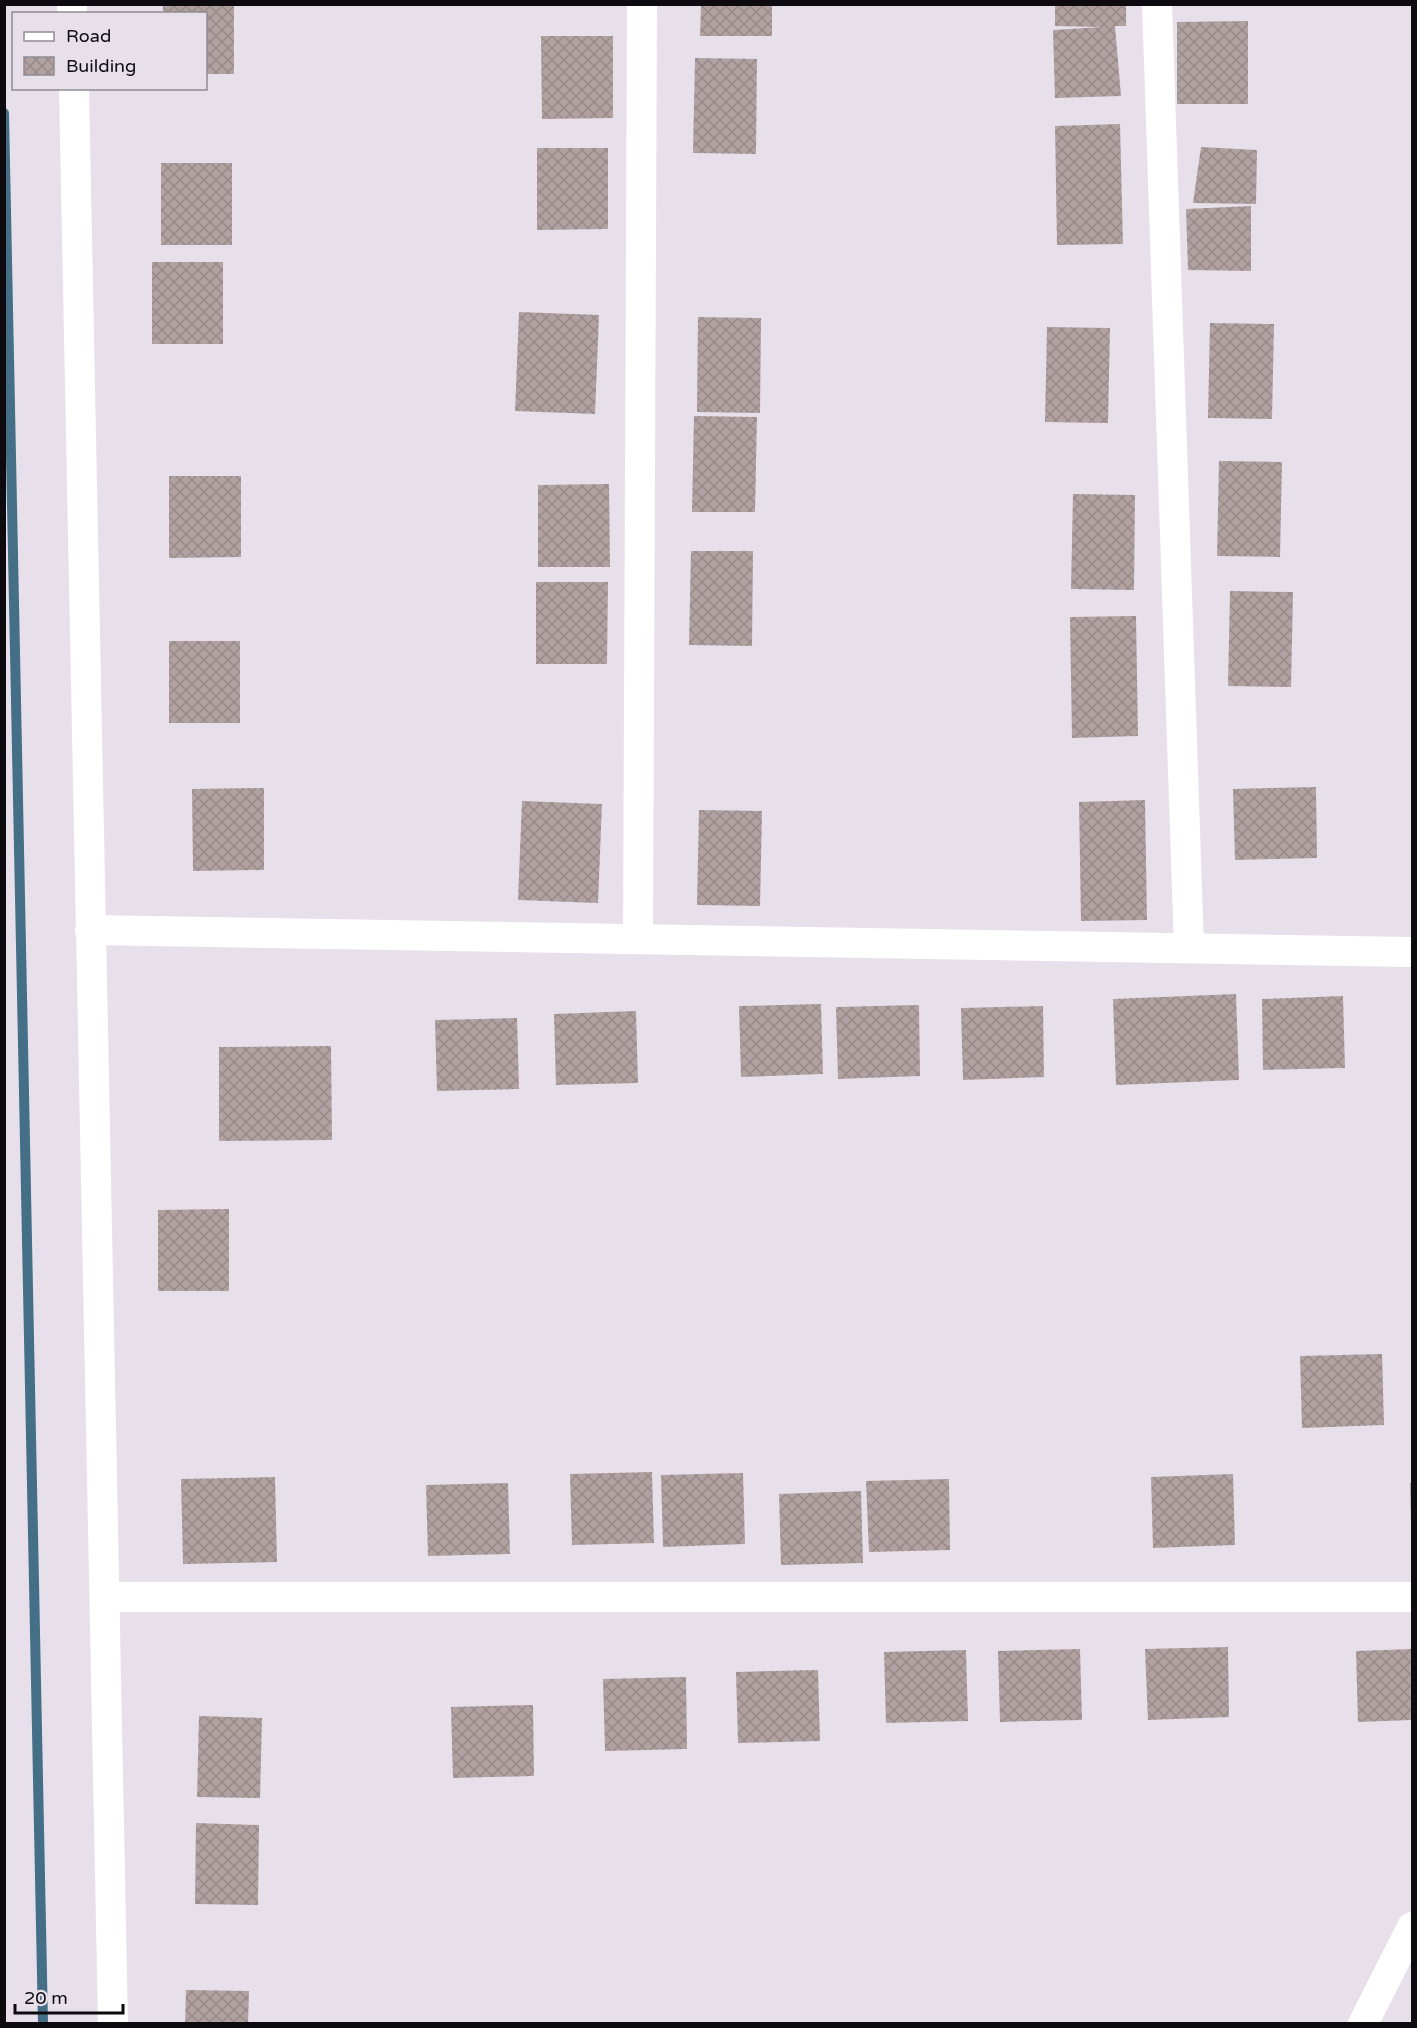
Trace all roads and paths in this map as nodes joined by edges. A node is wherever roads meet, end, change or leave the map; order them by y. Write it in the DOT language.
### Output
graph roads {
  1 [pos="642,4"];
  2 [pos="1157,4"];
  3 [pos="74,90"];
  4 [pos="90,930"];
  5 [pos="638,939"];
  6 [pos="1189,948"];
  7 [pos="1413,952"];
  8 [pos="105,1597"];
  9 [pos="1413,1597"];
  10 [pos="1413,1927"];
  11 [pos="114,2024"];
  12 [pos="1363,2024"];
  1 -- 5 [label="street"];
  2 -- 6 [label="street"];
  3 -- 4 [label="street"];
  4 -- 5 [label="street"];
  4 -- 8 [label="street"];
  5 -- 6 [label="street"];
  6 -- 7 [label="street"];
  8 -- 9 [label="street"];
  8 -- 11 [label="street"];
  10 -- 12 [label="street"];
}
